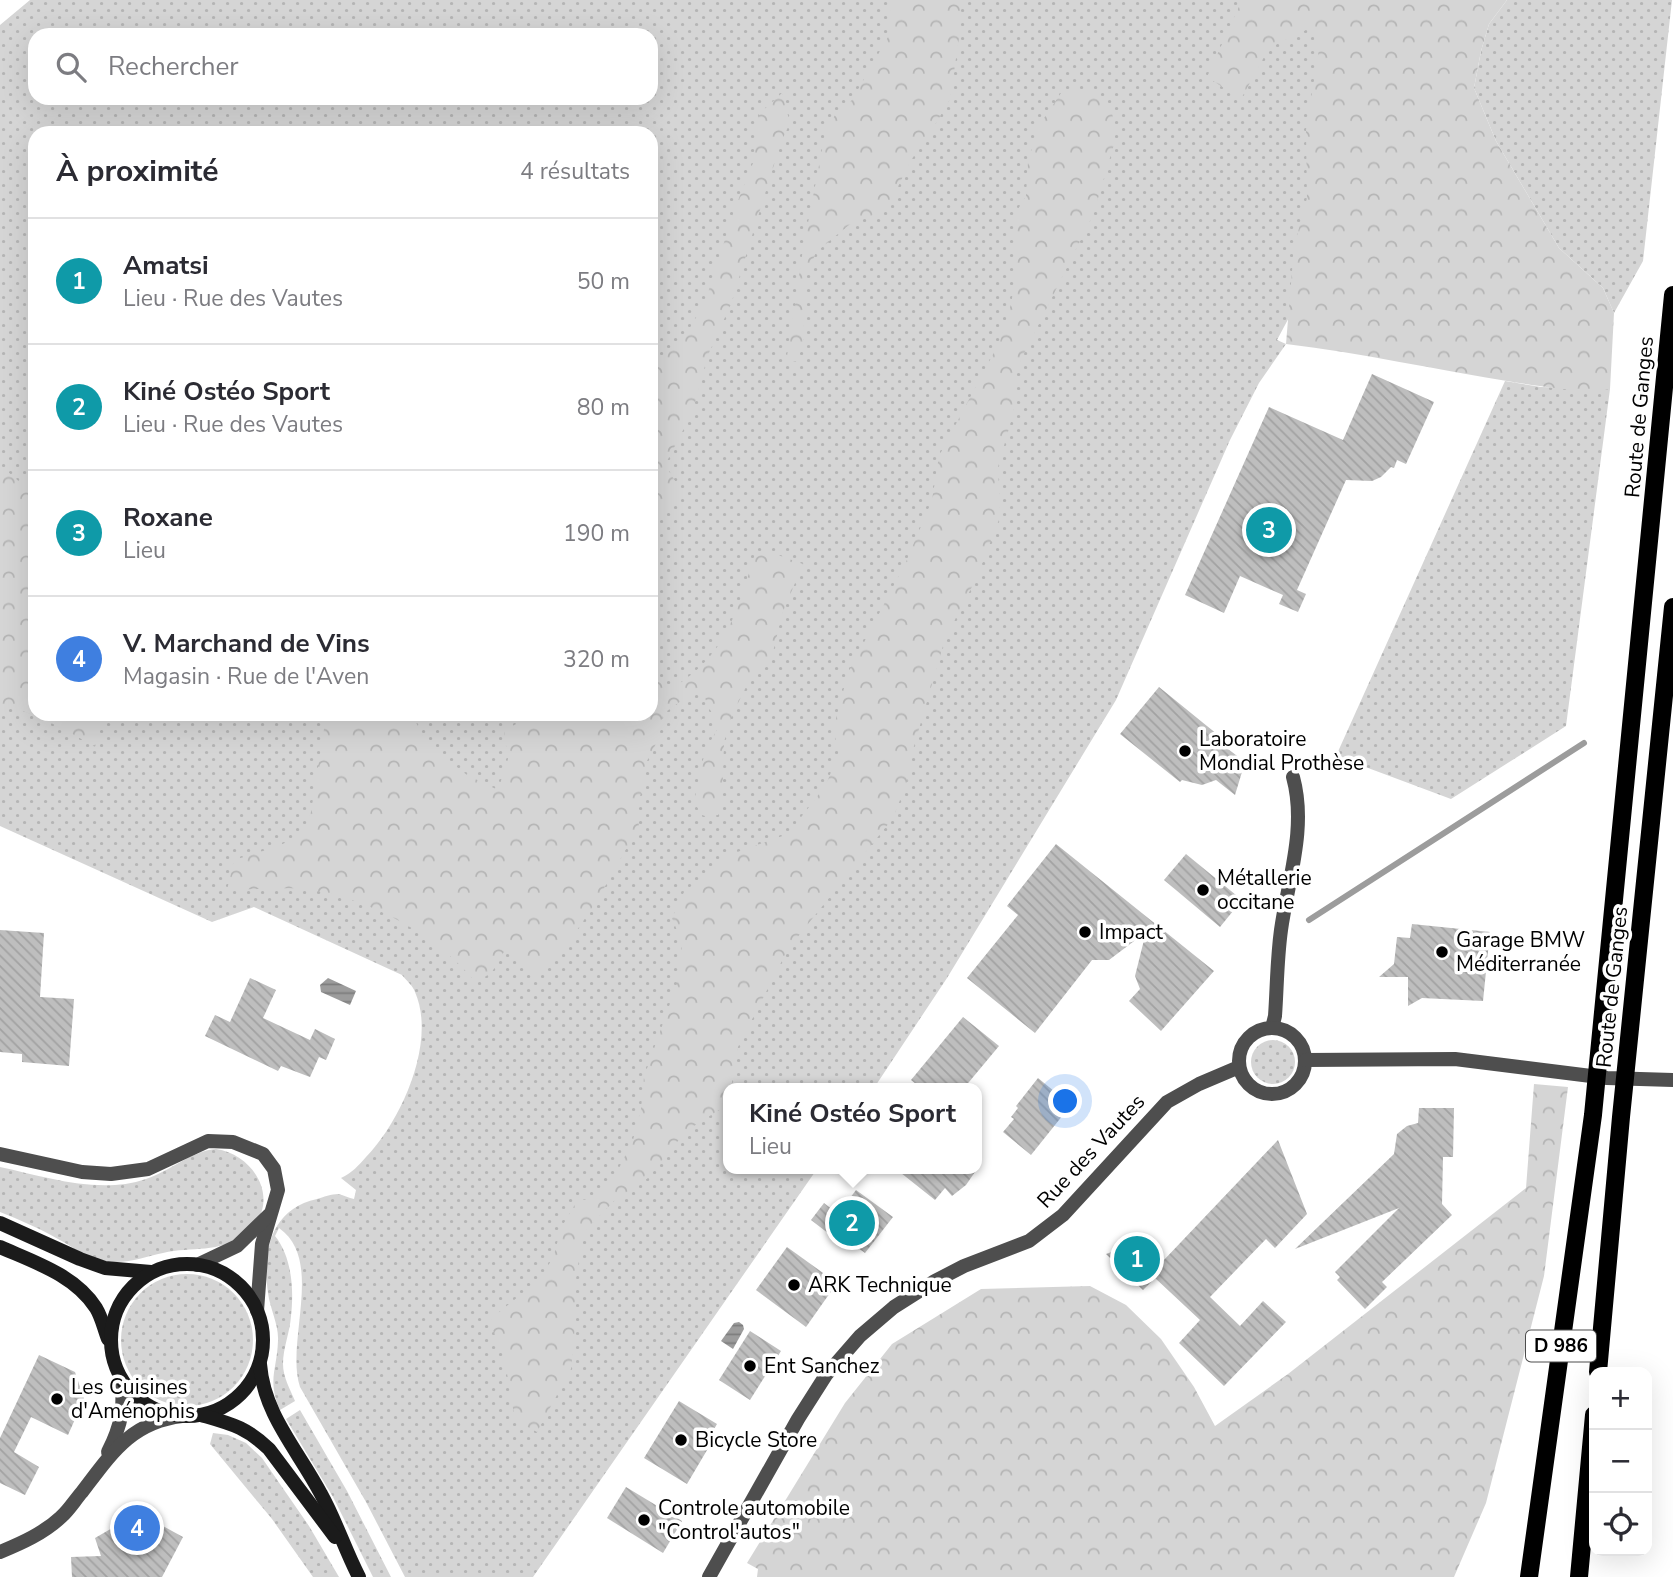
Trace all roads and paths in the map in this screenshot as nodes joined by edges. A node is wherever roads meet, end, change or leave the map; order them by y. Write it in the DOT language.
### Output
graph roads {
  1 [pos="1673,295"];
  2 [pos="1673,607"];
  3 [pos="1293,777"];
  4 [pos="1272,1028"];
  5 [pos="1306,1060"];
  6 [pos="1239,1068"];
  7 [pos="1673,1080"];
  8 [pos="0,1154"];
  9 [pos="270,1214"];
  10 [pos="0,1223"];
  11 [pos="0,1247"];
  12 [pos="197,1265"];
  13 [pos="151,1272"];
  14 [pos="257,1311"];
  15 [pos="111,1348"];
  16 [pos="260,1361"];
  17 [pos="1598,1367"];
  18 [pos="120,1377"];
  19 [pos="201,1415"];
  20 [pos="182,1416"];
  21 [pos="1593,1430"];
  22 [pos="102,1466"];
  23 [pos="343,1546"];
  24 [pos="0,1552"];
  25 [pos="359,1577"];
  26 [pos="709,1577"];
  27 [pos="1529,1577"];
  28 [pos="1579,1577"];
  1 -- 27 [label="main road, Route de Ganges / D 986"];
  2 -- 17 [label="main road, Route de Ganges / D 986"];
  3 -- 4 [label="street"];
  4 -- 5 [label="street"];
  4 -- 6 [label="street"];
  5 -- 6 [label="street"];
  5 -- 7 [label="street"];
  6 -- 26 [label="street, Rue des Vautes"];
  8 -- 9 [label="street"];
  9 -- 12 [label="street"];
  9 -- 14 [label="street"];
  10 -- 13 [label="main road"];
  11 -- 15 [label="main road"];
  12 -- 13 [label="main road"];
  12 -- 14 [label="main road"];
  13 -- 15 [label="main road"];
  14 -- 16 [label="main road"];
  15 -- 18 [label="main road"];
  16 -- 19 [label="main road"];
  16 -- 23 [label="main road"];
  18 -- 20 [label="main road"];
  18 -- 22 [label="street"];
  19 -- 20 [label="main road"];
  19 -- 23 [label="main road"];
  20 -- 22 [label="street"];
  21 -- 28 [label="main road"];
  22 -- 24 [label="street"];
  23 -- 25 [label="main road"];
}
